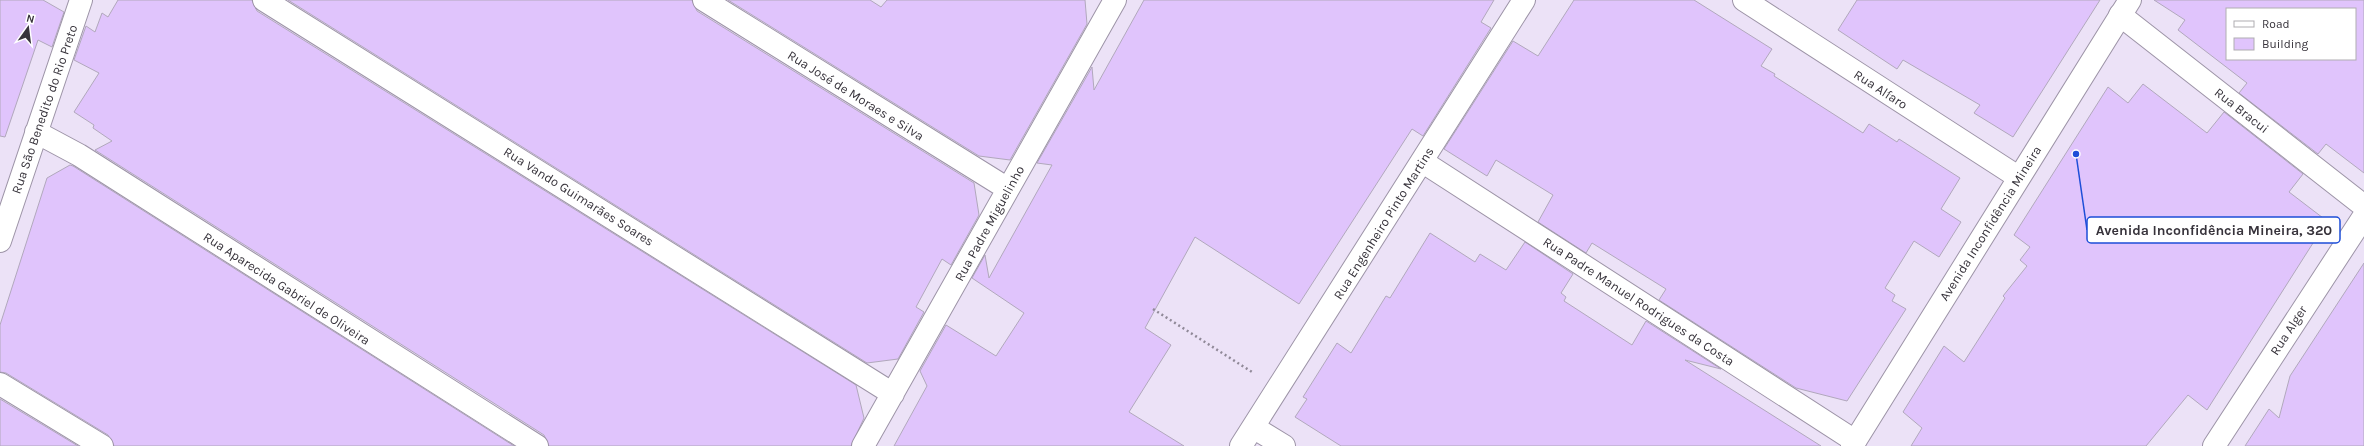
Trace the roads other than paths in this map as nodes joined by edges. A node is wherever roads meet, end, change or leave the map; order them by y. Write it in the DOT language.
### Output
graph roads {
  1 [pos="81,0"];
  2 [pos="264,0"];
  3 [pos="704,0"];
  4 [pos="1115,0"];
  5 [pos="1524,0"];
  6 [pos="1744,0"];
  7 [pos="2125,8"];
  8 [pos="36,132"];
  9 [pos="1422,162"];
  10 [pos="2018,177"];
  11 [pos="1008,189"];
  12 [pos="2364,206"];
  13 [pos="2364,216"];
  14 [pos="0,241"];
  15 [pos="0,384"];
  16 [pos="893,394"];
  17 [pos="1253,427"];
  18 [pos="1853,443"];
  19 [pos="102,446"];
  20 [pos="537,446"];
  21 [pos="863,446"];
  22 [pos="1241,446"];
  23 [pos="1284,446"];
  24 [pos="2214,446"];
  1 -- 8 [label="street, Rua São Benedito do Rio Preto"];
  2 -- 16 [label="street, Rua Vando Guimarães Soares"];
  3 -- 11 [label="street, Rua José de Moraes e Silva"];
  4 -- 11 [label="street, Rua Padre Miguelinho"];
  5 -- 9 [label="street, Rua Engenheiro Pinto Martins"];
  6 -- 10 [label="street, Rua Alfaro"];
  7 -- 10 [label="street, Avenida Inconfidência Mineira"];
  7 -- 12 [label="street, Rua Bracui"];
  8 -- 14 [label="street, Rua São Benedito do Rio Preto"];
  8 -- 20 [label="street, Rua Aparecida Gabriel de Oliveira"];
  9 -- 17 [label="street, Rua Engenheiro Pinto Martins"];
  9 -- 18 [label="street, Rua Padre Manuel Rodrigues da Costa"];
  10 -- 18 [label="street, Avenida Inconfidência Mineira"];
  11 -- 16 [label="street, Rua Padre Miguelinho"];
  13 -- 24 [label="street, Rua Alger"];
  15 -- 19 [label="street"];
  16 -- 21 [label="street, Rua Padre Miguelinho"];
  17 -- 22 [label="street, Rua Engenheiro Pinto Martins"];
  17 -- 23 [label="street"];
}
